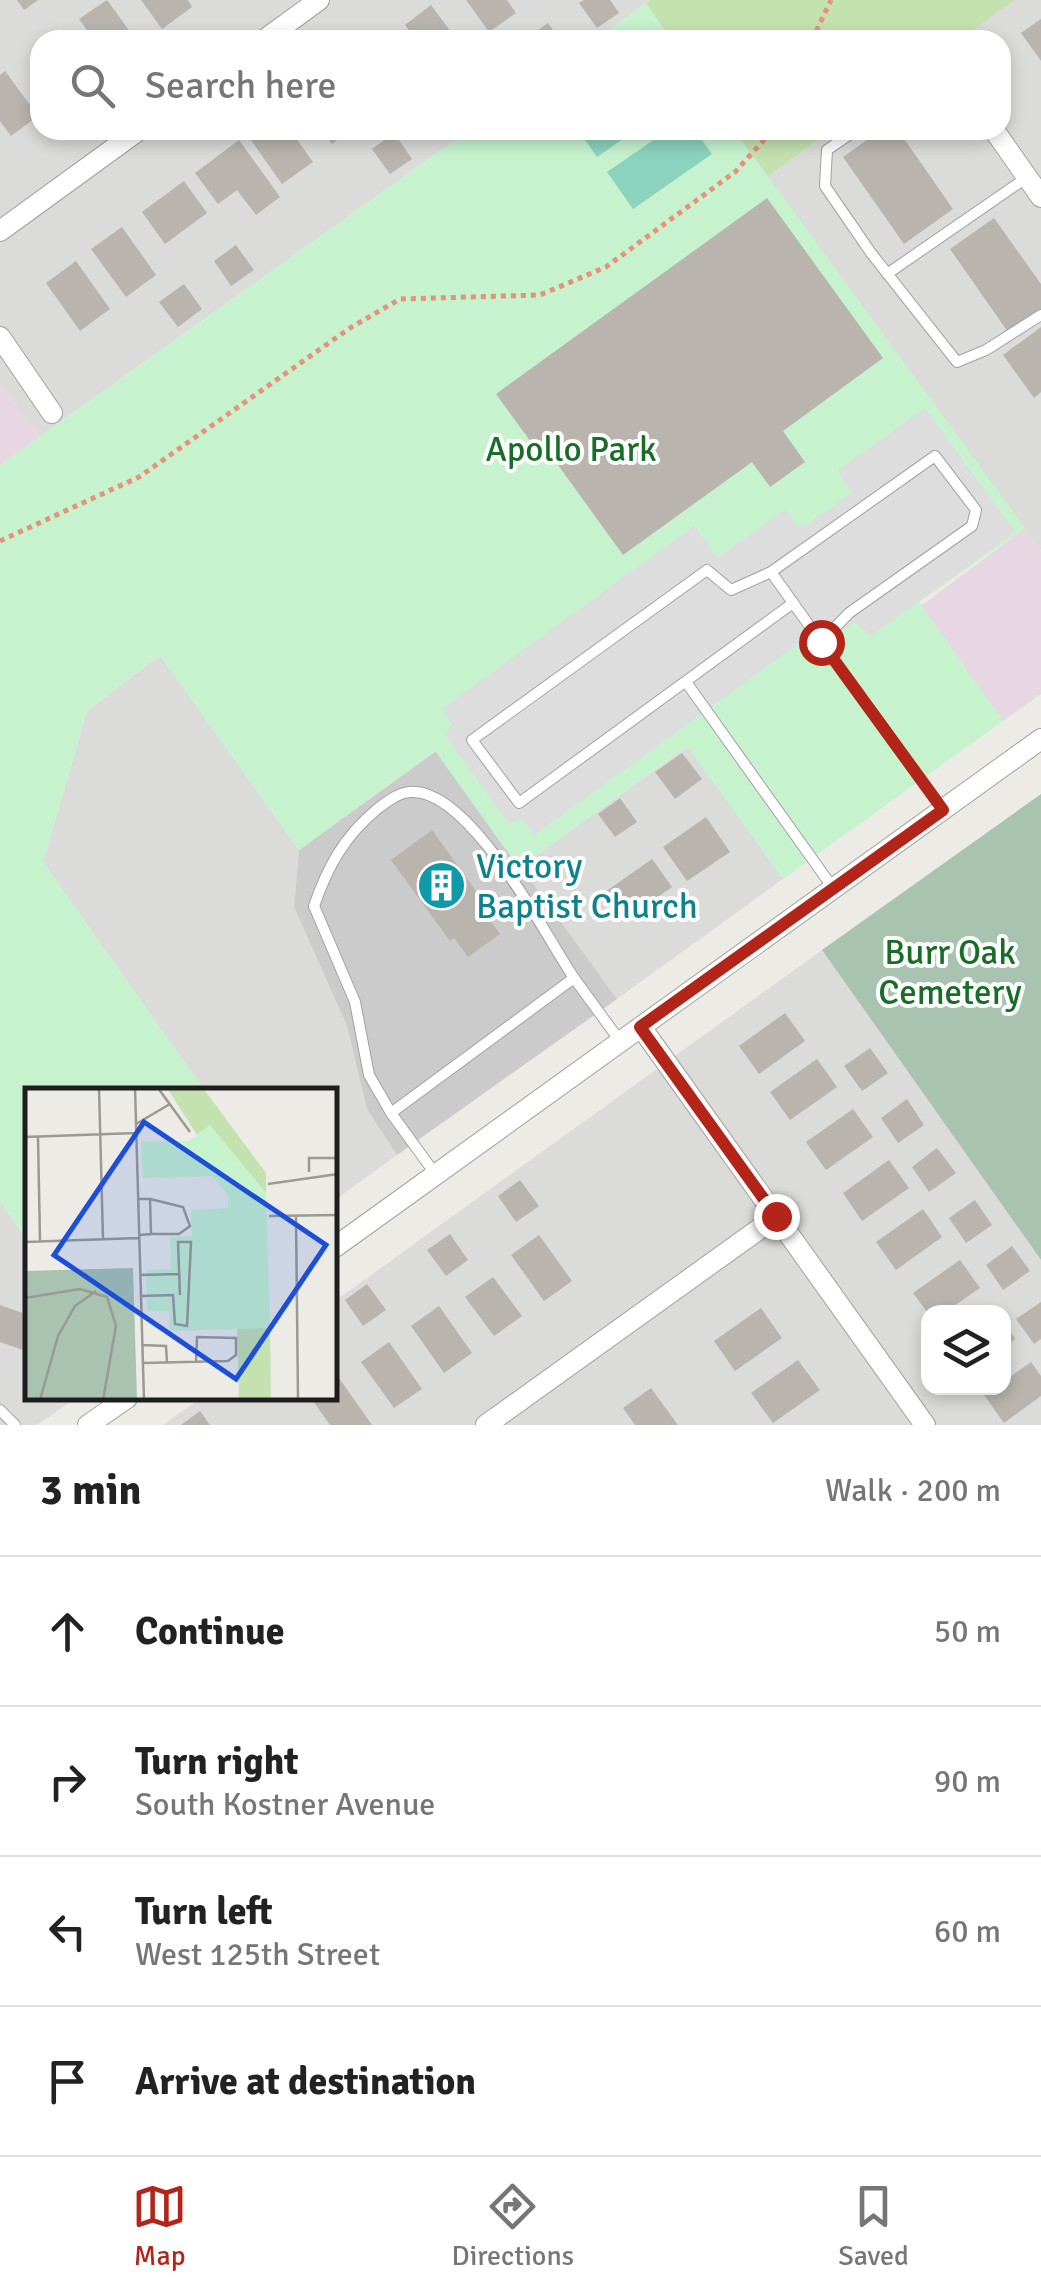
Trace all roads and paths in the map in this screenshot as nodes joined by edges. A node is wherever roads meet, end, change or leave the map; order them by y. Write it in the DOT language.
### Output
graph roads {
  1 [pos="319,0"];
  2 [pos="831,0"];
  3 [pos="278,30"];
  4 [pos="817,30"];
  5 [pos="125,140"];
  6 [pos="764,140"];
  7 [pos="842,140"];
  8 [pos="1001,140"];
  9 [pos="1027,177"];
  10 [pos="1041,197"];
  11 [pos="0,231"];
  12 [pos="888,274"];
  13 [pos="1041,315"];
  14 [pos="0,337"];
  15 [pos="52,414"];
  16 [pos="0,540"];
  17 [pos="771,572"];
  18 [pos="793,603"];
  19 [pos="821,642"];
  20 [pos="686,682"];
  21 [pos="1041,739"];
  22 [pos="943,810"];
  23 [pos="834,889"];
  24 [pos="574,978"];
  25 [pos="640,1027"];
  26 [pos="621,1042"];
  27 [pos="391,1113"];
  28 [pos="436,1174"];
  29 [pos="776,1216"];
  30 [pos="338,1245"];
  31 [pos="123,1400"];
  32 [pos="0,1410"];
  33 [pos="15,1425"];
  34 [pos="89,1425"];
  35 [pos="486,1425"];
  36 [pos="925,1425"];
  1 -- 3 [label="street"];
  2 -- 4 [label="path"];
  5 -- 11 [label="street"];
  6 -- 16 [label="path"];
  7 -- 12 [label="lane"];
  8 -- 9 [label="street"];
  9 -- 10 [label="street"];
  9 -- 12 [label="lane"];
  12 -- 13 [label="lane"];
  14 -- 15 [label="street"];
  17 -- 18 [label="lane"];
  17 -- 19 [label="lane"];
  17 -- 20 [label="lane"];
  18 -- 19 [label="lane"];
  18 -- 20 [label="lane"];
  19 -- 22 [label="lane"];
  20 -- 23 [label="lane"];
  21 -- 22 [label="street"];
  22 -- 23 [label="street"];
  23 -- 25 [label="street"];
  24 -- 26 [label="lane"];
  24 -- 27 [label="lane"];
  24 -- 27 [label="lane"];
  25 -- 26 [label="street"];
  25 -- 29 [label="street"];
  26 -- 28 [label="street"];
  27 -- 28 [label="lane"];
  28 -- 30 [label="street"];
  29 -- 35 [label="street"];
  29 -- 36 [label="street"];
  31 -- 34 [label="street"];
  32 -- 33 [label="lane"];
}
